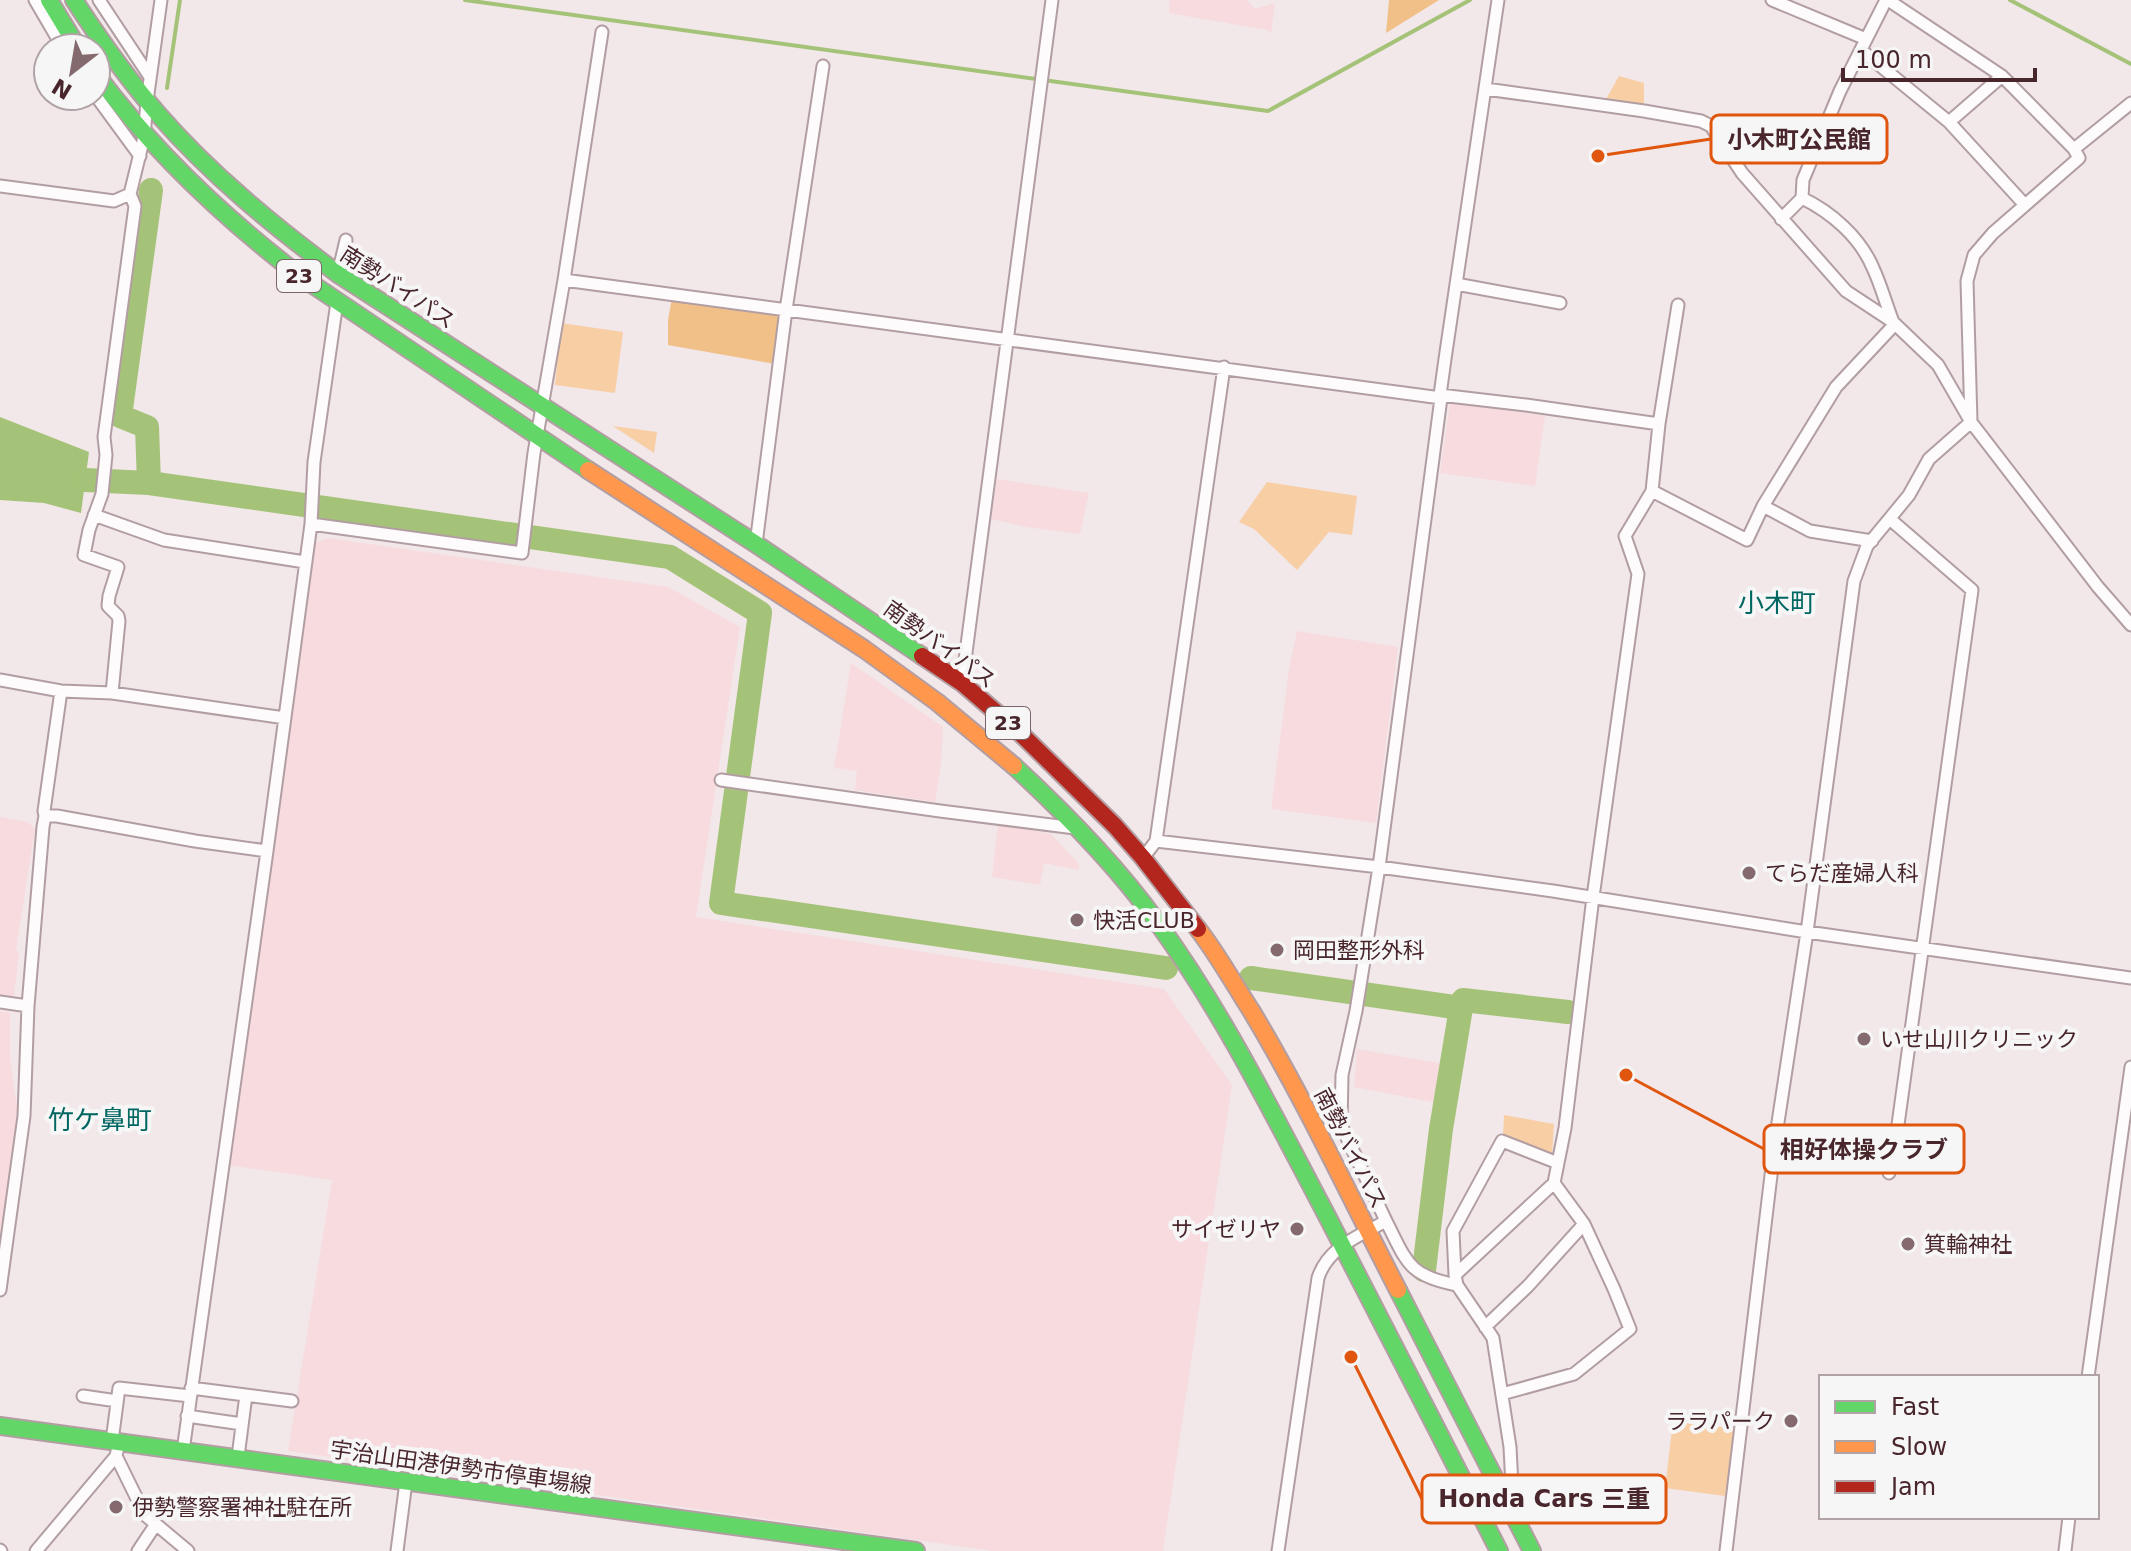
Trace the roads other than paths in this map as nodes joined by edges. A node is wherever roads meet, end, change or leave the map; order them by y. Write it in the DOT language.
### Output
graph roads {
  1 [pos="35,0"];
  2 [pos="49,0"];
  3 [pos="74,0"];
  4 [pos="99,0"];
  5 [pos="161,0"];
  6 [pos="1052,0"];
  7 [pos="1772,0"];
  8 [pos="1887,0"];
  9 [pos="1498,1"];
  10 [pos="54,32"];
  11 [pos="68,32"];
  12 [pos="602,32"];
  13 [pos="1864,44"];
  14 [pos="823,66"];
  15 [pos="2002,76"];
  16 [pos="150,77"];
  17 [pos="1486,89"];
  18 [pos="112,96"];
  19 [pos="147,101"];
  20 [pos="2131,103"];
  21 [pos="108,112"];
  22 [pos="1949,122"];
  23 [pos="144,137"];
  24 [pos="2074,149"];
  25 [pos="140,156"];
  26 [pos="0,186"];
  27 [pos="130,194"];
  28 [pos="1802,198"];
  29 [pos="2025,205"];
  30 [pos="1781,219"];
  31 [pos="346,240"];
  32 [pos="338,274"];
  33 [pos="564,280"];
  34 [pos="1456,284"];
  35 [pos="337,302"];
  36 [pos="1560,303"];
  37 [pos="1678,305"];
  38 [pos="786,310"];
  39 [pos="1894,323"];
  40 [pos="1008,339"];
  41 [pos="1224,367"];
  42 [pos="1441,396"];
  43 [pos="544,408"];
  44 [pos="1971,422"];
  45 [pos="1659,424"];
  46 [pos="538,436"];
  47 [pos="1652,491"];
  48 [pos="1763,506"];
  49 [pos="94,515"];
  50 [pos="1891,520"];
  51 [pos="311,524"];
  52 [pos="1872,541"];
  53 [pos="756,544"];
  54 [pos="305,562"];
  55 [pos="2131,625"];
  56 [pos="0,680"];
  57 [pos="962,683"];
  58 [pos="61,691"];
  59 [pos="112,693"];
  60 [pos="285,718"];
  61 [pos="721,780"];
  62 [pos="45,816"];
  63 [pos="1076,828"];
  64 [pos="1156,841"];
  65 [pos="267,851"];
  66 [pos="1143,858"];
  67 [pos="1379,867"];
  68 [pos="1593,897"];
  69 [pos="1807,932"];
  70 [pos="1922,947"];
  71 [pos="2131,978"];
  72 [pos="0,1002"];
  73 [pos="28,1006"];
  74 [pos="2131,1067"];
  75 [pos="1558,1163"];
  76 [pos="1889,1173"];
  77 [pos="1554,1183"];
  78 [pos="1386,1221"];
  79 [pos="1584,1224"];
  80 [pos="1368,1231"];
  81 [pos="1342,1245"];
  82 [pos="1456,1280"];
  83 [pos="0,1290"];
  84 [pos="1485,1327"];
  85 [pos="2088,1375"];
  86 [pos="191,1392"];
  87 [pos="1502,1394"];
  88 [pos="246,1395"];
  89 [pos="83,1396"];
  90 [pos="117,1401"];
  91 [pos="292,1401"];
  92 [pos="187,1416"];
  93 [pos="242,1424"];
  94 [pos="0,1426"];
  95 [pos="116,1446"];
  96 [pos="239,1449"];
  97 [pos="183,1451"];
  98 [pos="406,1482"];
  99 [pos="1512,1486"];
  100 [pos="2069,1519"];
  101 [pos="156,1524"];
  102 [pos="834,1545"];
  103 [pos="36,1551"];
  104 [pos="138,1551"];
  105 [pos="188,1551"];
  106 [pos="397,1551"];
  107 [pos="916,1551"];
  108 [pos="1278,1551"];
  109 [pos="1499,1551"];
  110 [pos="1532,1551"];
  111 [pos="1726,1551"];
  112 [pos="2065,1551"];
  1 -- 10 [label="street"];
  2 -- 11 [label="main road"];
  3 -- 19 [label="main road, 南勢バイパス / 23"];
  4 -- 16 [label="street"];
  5 -- 16 [label="street"];
  6 -- 40 [label="street"];
  7 -- 13 [label="street"];
  8 -- 13 [label="street"];
  8 -- 15 [label="street"];
  9 -- 17 [label="street"];
  12 -- 33 [label="street"];
  13 -- 22 [label="street"];
  13 -- 28 [label="street"];
  14 -- 38 [label="street"];
  15 -- 22 [label="street"];
  15 -- 24 [label="street"];
  16 -- 19 [label="street"];
  17 -- 30 [label="street"];
  17 -- 34 [label="street"];
  18 -- 23 [label="main road, 南勢バイパス / 23"];
  19 -- 23 [label="street"];
  19 -- 32 [label="main road, 南勢バイパス / 23"];
  20 -- 24 [label="street"];
  21 -- 25 [label="street"];
  22 -- 29 [label="street"];
  23 -- 25 [label="street"];
  23 -- 35 [label="main road, 南勢バイパス / 23"];
  24 -- 29 [label="street"];
  25 -- 27 [label="street"];
  26 -- 27 [label="street"];
  27 -- 49 [label="street"];
  28 -- 30 [label="street"];
  28 -- 39 [label="street"];
  29 -- 44 [label="street"];
  30 -- 39 [label="street"];
  31 -- 32 [label="street"];
  32 -- 43 [label="main road, 南勢バイパス / 23"];
  33 -- 38 [label="street"];
  33 -- 43 [label="street"];
  34 -- 36 [label="street"];
  34 -- 42 [label="street"];
  35 -- 46 [label="main road, 南勢バイパス / 23"];
  35 -- 51 [label="street"];
  37 -- 45 [label="street"];
  38 -- 40 [label="street"];
  38 -- 53 [label="street"];
  39 -- 44 [label="street"];
  39 -- 48 [label="street"];
  40 -- 41 [label="street"];
  40 -- 57 [label="street"];
  41 -- 42 [label="street"];
  41 -- 64 [label="street"];
  42 -- 45 [label="street"];
  42 -- 67 [label="street"];
  43 -- 46 [label="street"];
  43 -- 53 [label="main road, 南勢バイパス / 23"];
  44 -- 50 [label="street"];
  44 -- 55 [label="street"];
  45 -- 47 [label="street"];
  46 -- 51 [label="street"];
  46 -- 63 [label="main road, 南勢バイパス / 23"];
  47 -- 48 [label="street"];
  47 -- 68 [label="street"];
  48 -- 52 [label="street"];
  49 -- 54 [label="street"];
  49 -- 59 [label="street"];
  50 -- 52 [label="street"];
  50 -- 70 [label="street"];
  51 -- 54 [label="street"];
  52 -- 69 [label="street"];
  53 -- 57 [label="main road, 南勢バイパス / 23"];
  54 -- 60 [label="street"];
  56 -- 58 [label="street"];
  57 -- 66 [label="main road, 南勢バイパス / 23"];
  58 -- 59 [label="street"];
  58 -- 62 [label="street"];
  59 -- 60 [label="street"];
  60 -- 65 [label="street"];
  61 -- 63 [label="street"];
  62 -- 65 [label="street"];
  62 -- 73 [label="street"];
  63 -- 81 [label="main road, 南勢バイパス / 23"];
  64 -- 66 [label="street"];
  64 -- 67 [label="street"];
  65 -- 86 [label="street"];
  66 -- 80 [label="main road, 南勢バイパス / 23"];
  67 -- 68 [label="street"];
  67 -- 78 [label="street"];
  68 -- 69 [label="street"];
  68 -- 75 [label="street"];
  69 -- 70 [label="street"];
  69 -- 111 [label="street"];
  70 -- 71 [label="street"];
  70 -- 76 [label="street"];
  72 -- 73 [label="street"];
  73 -- 83 [label="street"];
  74 -- 85 [label="street"];
  75 -- 77 [label="street"];
  75 -- 82 [label="street"];
  77 -- 79 [label="street"];
  77 -- 82 [label="street"];
  78 -- 80 [label="street"];
  78 -- 82 [label="street"];
  79 -- 84 [label="street"];
  79 -- 87 [label="street"];
  80 -- 81 [label="street"];
  80 -- 110 [label="main road, 南勢バイパス / 23"];
  81 -- 108 [label="street"];
  81 -- 109 [label="main road, 南勢バイパス / 23"];
  82 -- 84 [label="street"];
  84 -- 87 [label="street"];
  86 -- 88 [label="street"];
  86 -- 90 [label="street"];
  86 -- 92 [label="street"];
  87 -- 99 [label="street"];
  88 -- 91 [label="street"];
  88 -- 93 [label="street"];
  89 -- 90 [label="street"];
  90 -- 95 [label="street"];
  92 -- 93 [label="street"];
  92 -- 97 [label="street"];
  93 -- 96 [label="street"];
  94 -- 95 [label="main road, 宇治山田港伊勢市停車場線"];
  95 -- 97 [label="main road, 宇治山田港伊勢市停車場線"];
  95 -- 101 [label="street"];
  95 -- 103 [label="street"];
  97 -- 98 [label="main road, 宇治山田港伊勢市停車場線"];
  98 -- 102 [label="main road, 宇治山田港伊勢市停車場線"];
  98 -- 106 [label="street"];
  100 -- 112 [label="street"];
  101 -- 104 [label="street"];
  101 -- 105 [label="street"];
  102 -- 107 [label="main road, 宇治山田港伊勢市停車場線"];
}
